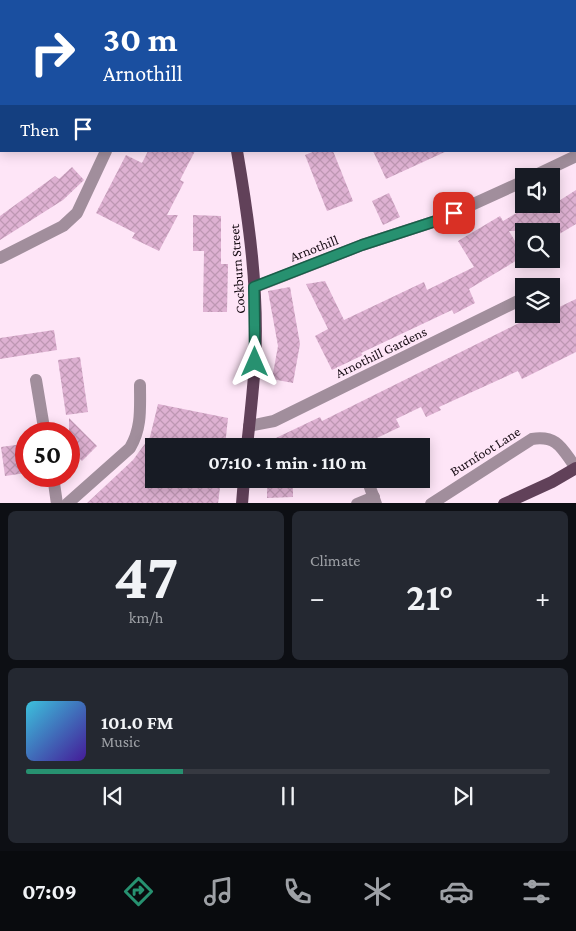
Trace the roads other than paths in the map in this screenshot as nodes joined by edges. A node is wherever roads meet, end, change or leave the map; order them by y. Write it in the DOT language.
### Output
graph roads {
  1 [pos="106,152"];
  2 [pos="237,152"];
  3 [pos="576,156"];
  4 [pos="551,168"];
  5 [pos="515,185"];
  6 [pos="0,258"];
  7 [pos="254,287"];
  8 [pos="515,302"];
  9 [pos="36,380"];
  10 [pos="140,385"];
  11 [pos="43,422"];
  12 [pos="249,426"];
  13 [pos="248,438"];
  14 [pos="576,468"];
  15 [pos="55,487"];
  16 [pos="244,488"];
  17 [pos="370,488"];
  18 [pos="375,500"];
  19 [pos="57,503"];
  20 [pos="68,503"];
  21 [pos="243,503"];
  22 [pos="362,503"];
  23 [pos="433,503"];
  24 [pos="506,503"];
  1 -- 6 [label="street"];
  2 -- 7 [label="main road, Cockburn Street"];
  3 -- 4 [label="street"];
  5 -- 7 [label="street, Arnothill"];
  7 -- 12 [label="main road, Cockburn Street"];
  8 -- 12 [label="street, Arnothill Gardens"];
  9 -- 11 [label="street"];
  10 -- 20 [label="street"];
  12 -- 13 [label="main road, Cockburn Street"];
  14 -- 23 [label="street, Burnfoot Lane"];
  14 -- 24 [label="main road"];
  15 -- 19 [label="street"];
  16 -- 21 [label="main road"];
  17 -- 18 [label="street"];
  18 -- 22 [label="street"];
}
